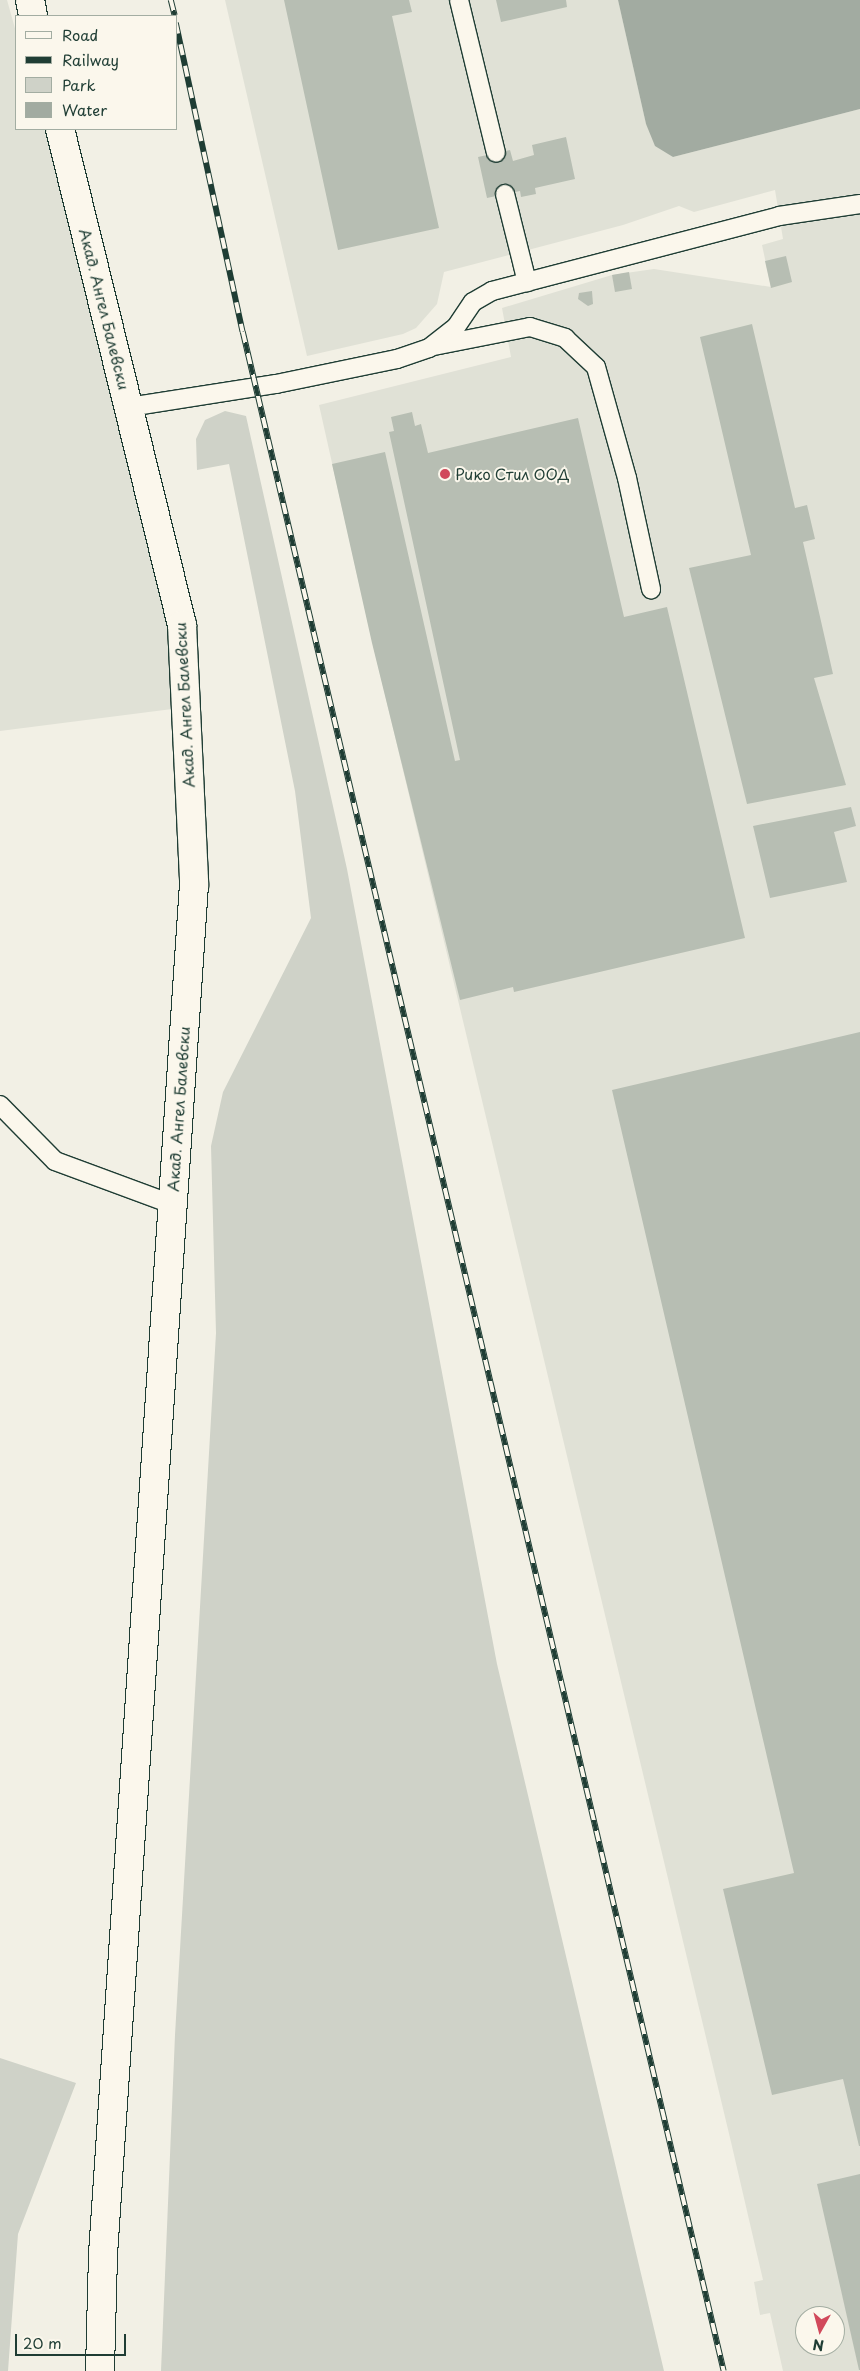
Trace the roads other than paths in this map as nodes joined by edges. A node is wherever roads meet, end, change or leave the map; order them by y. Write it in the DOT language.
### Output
graph roads {
  1 [pos="30,0"];
  2 [pos="459,0"];
  3 [pos="33,15"];
  4 [pos="60,130"];
  5 [pos="496,153"];
  6 [pos="506,194"];
  7 [pos="860,204"];
  8 [pos="527,282"];
  9 [pos="429,348"];
  10 [pos="129,407"];
  11 [pos="651,589"];
  12 [pos="0,1105"];
  13 [pos="171,1204"];
  14 [pos="100,2371"];
  1 -- 3 [label="street"];
  2 -- 5 [label="lane"];
  4 -- 10 [label="street, Акад. Ангел Балевски"];
  6 -- 8 [label="lane"];
  7 -- 8 [label="lane"];
  8 -- 9 [label="lane"];
  9 -- 10 [label="lane"];
  9 -- 11 [label="lane"];
  10 -- 13 [label="street, Акад. Ангел Балевски"];
  12 -- 13 [label="lane"];
  13 -- 14 [label="street, Акад. Ангел Балевски"];
}
